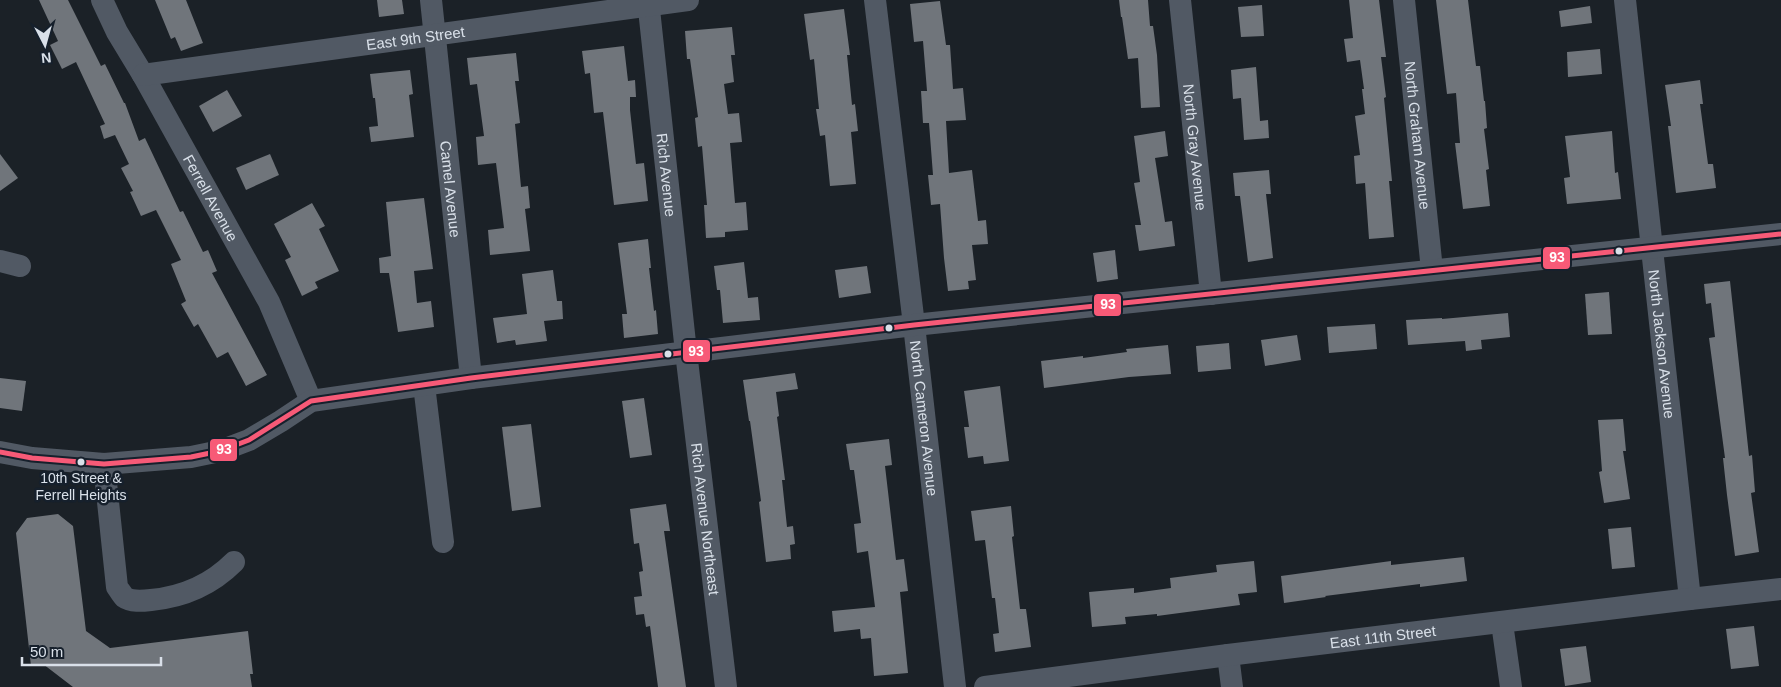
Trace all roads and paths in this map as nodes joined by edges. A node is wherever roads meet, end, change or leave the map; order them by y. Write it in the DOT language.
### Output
graph roads {
  1 [pos="102,0"];
  2 [pos="431,0"];
  3 [pos="688,0"];
  4 [pos="875,0"];
  5 [pos="1180,0"];
  6 [pos="1404,0"];
  7 [pos="1625,0"];
  8 [pos="649,2"];
  9 [pos="435,36"];
  10 [pos="143,75"];
  11 [pos="1781,234"];
  12 [pos="1651,248"];
  13 [pos="1432,270"];
  14 [pos="1212,294"];
  15 [pos="914,325"];
  16 [pos="686,352"];
  17 [pos="471,378"];
  18 [pos="424,385"];
  19 [pos="311,400"];
  20 [pos="0,452"];
  21 [pos="104,464"];
  22 [pos="443,542"];
  23 [pos="234,562"];
  24 [pos="1781,589"];
  25 [pos="1690,598"];
  26 [pos="1502,623"];
  27 [pos="1228,655"];
  28 [pos="726,687"];
  29 [pos="955,687"];
  30 [pos="985,687"];
  31 [pos="1232,687"];
  32 [pos="1511,687"];
  1 -- 10 [label="street, Ferrell Avenue"];
  2 -- 9 [label="street, Camel Avenue"];
  3 -- 8 [label="street, East 9th Street"];
  4 -- 15 [label="street, North Cameron Avenue"];
  5 -- 14 [label="street, North Gray Avenue"];
  6 -- 13 [label="street, North Graham Avenue"];
  7 -- 12 [label="street, North Jackson Avenue"];
  8 -- 9 [label="street, East 9th Street"];
  8 -- 16 [label="street, Rich Avenue"];
  9 -- 10 [label="street, East 9th Street"];
  9 -- 17 [label="street, Camel Avenue"];
  10 -- 19 [label="street, Ferrell Avenue"];
  11 -- 12 [label="street"];
  12 -- 13 [label="street"];
  12 -- 25 [label="street, North Jackson Avenue"];
  13 -- 14 [label="street"];
  14 -- 15 [label="street"];
  15 -- 16 [label="street"];
  15 -- 29 [label="street, North Cameron Avenue"];
  16 -- 17 [label="street"];
  16 -- 28 [label="street, Rich Avenue Northeast"];
  17 -- 18 [label="street"];
  18 -- 19 [label="street"];
  18 -- 22 [label="street"];
  19 -- 21 [label="street"];
  20 -- 21 [label="street"];
  21 -- 23 [label="street"];
  24 -- 25 [label="street, East 11th Street"];
  25 -- 26 [label="street, East 11th Street"];
  26 -- 27 [label="street, East 11th Street"];
  26 -- 32 [label="street"];
  27 -- 30 [label="street, East 11th Street"];
  27 -- 31 [label="street"];
}
